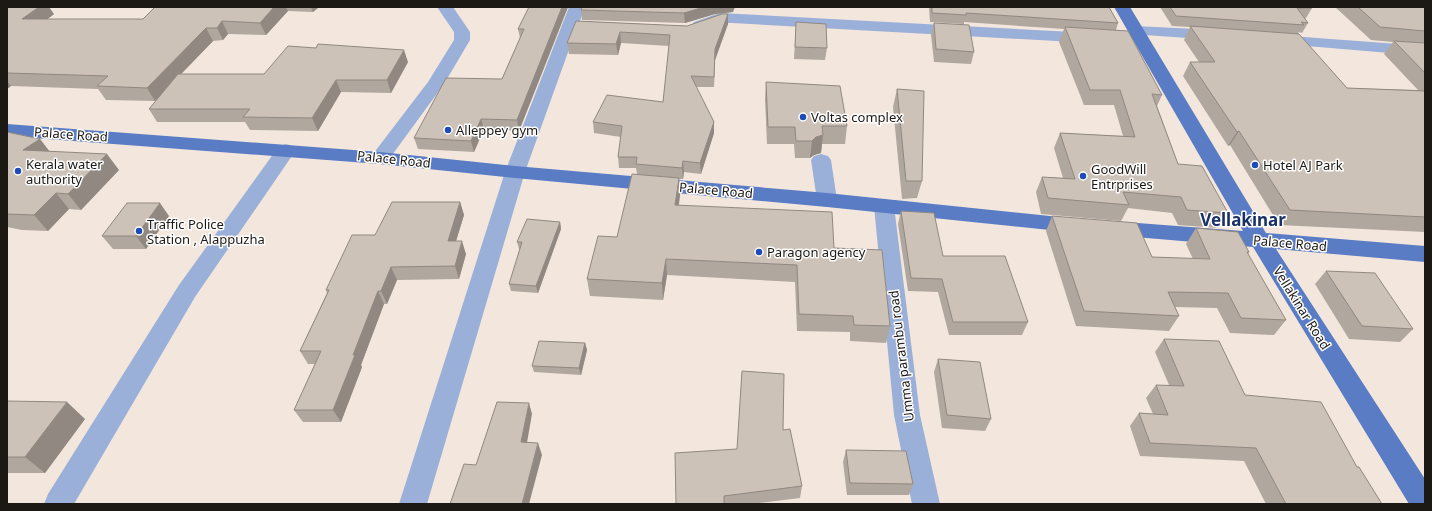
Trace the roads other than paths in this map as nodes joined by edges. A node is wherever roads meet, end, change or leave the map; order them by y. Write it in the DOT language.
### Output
graph roads {
  1 [pos="445,7"];
  2 [pos="1122,7"];
  3 [pos="573,16"];
  4 [pos="622,27"];
  5 [pos="687,30"];
  6 [pos="1230,36"];
  7 [pos="1129,37"];
  8 [pos="1261,39"];
  9 [pos="1425,51"];
  10 [pos="7,130"];
  11 [pos="286,150"];
  12 [pos="380,158"];
  13 [pos="821,160"];
  14 [pos="516,172"];
  15 [pos="827,200"];
  16 [pos="884,206"];
  17 [pos="1259,240"];
  18 [pos="1425,254"];
  19 [pos="58,504"];
  20 [pos="412,504"];
  21 [pos="926,504"];
  22 [pos="1425,504"];
  1 -- 12 [label="street"];
  2 -- 7 [label="main road, Vellakinar Road"];
  3 -- 4 [label="street"];
  3 -- 14 [label="street"];
  5 -- 7 [label="street"];
  6 -- 7 [label="street"];
  7 -- 17 [label="main road, Vellakinar Road"];
  8 -- 9 [label="street"];
  10 -- 11 [label="main road, Palace Road"];
  11 -- 12 [label="main road, Palace Road"];
  11 -- 19 [label="street"];
  12 -- 14 [label="main road, Palace Road"];
  13 -- 15 [label="street"];
  14 -- 15 [label="main road, Palace Road"];
  14 -- 20 [label="street"];
  15 -- 16 [label="main road, Palace Road"];
  16 -- 17 [label="main road, Palace Road"];
  16 -- 21 [label="street, Umma parambu road"];
  17 -- 18 [label="main road, Palace Road"];
  17 -- 22 [label="main road, Vellakinar Road"];
}
